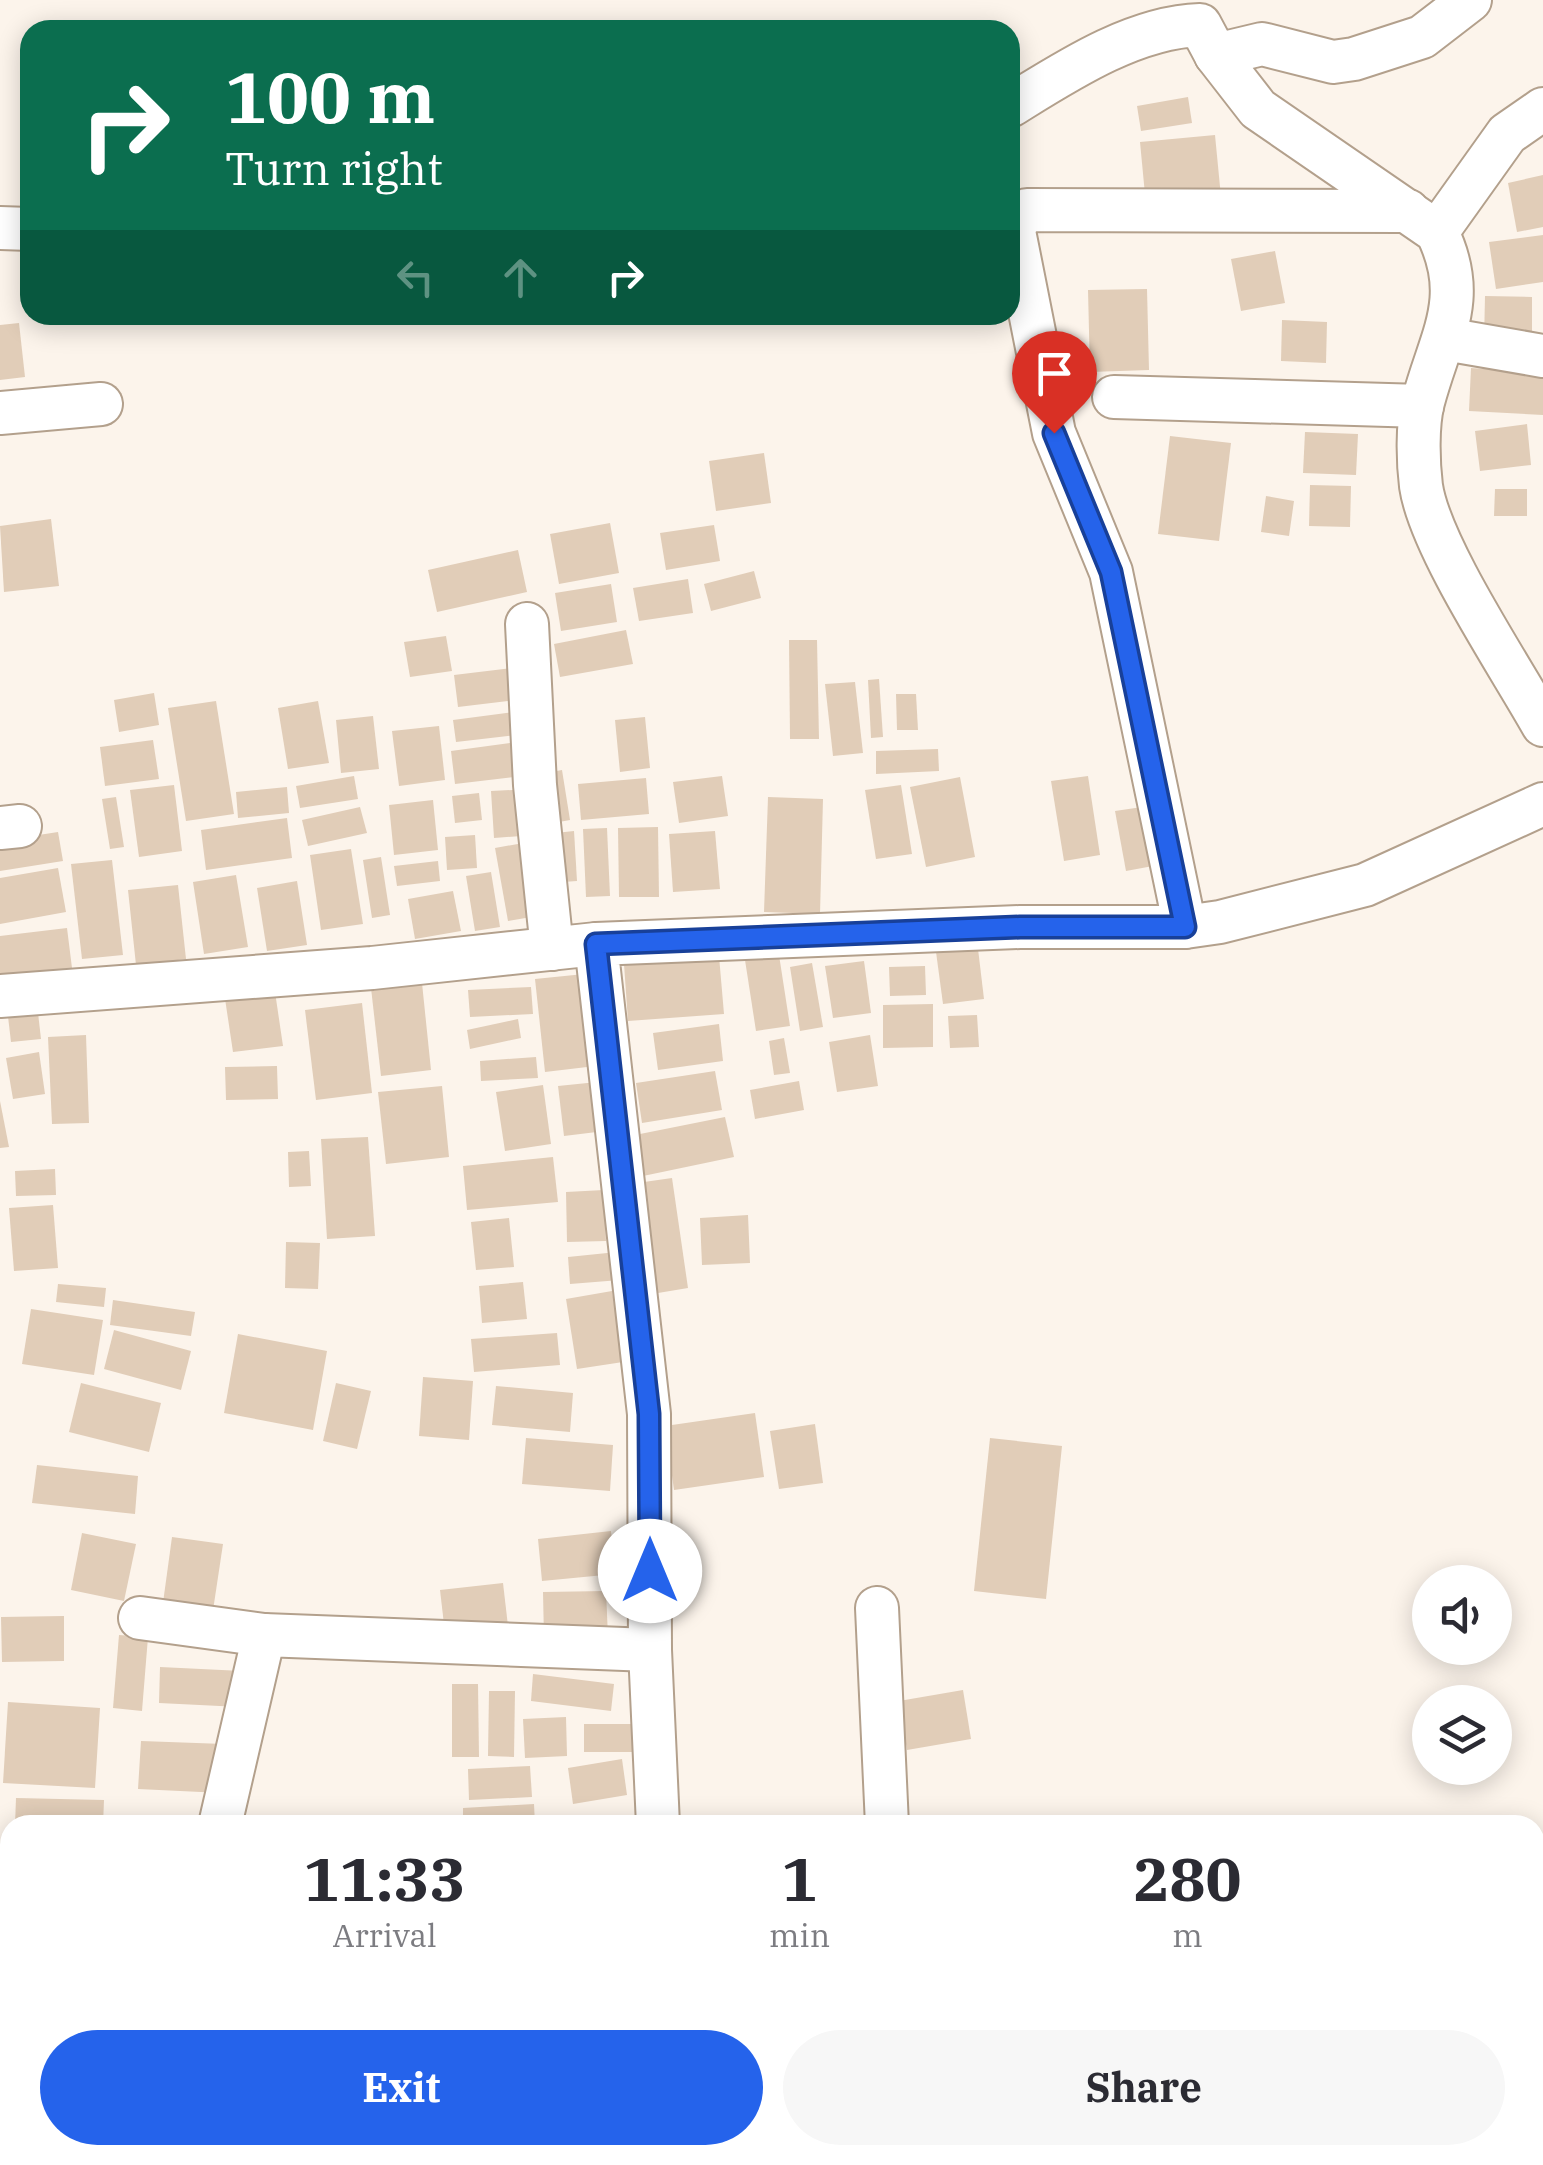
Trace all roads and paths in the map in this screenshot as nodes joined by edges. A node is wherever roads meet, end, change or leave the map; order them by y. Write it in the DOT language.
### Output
graph roads {
  1 [pos="1470,0"];
  2 [pos="1216,55"];
  3 [pos="1020,100"];
  4 [pos="1543,109"];
  5 [pos="1020,219"];
  6 [pos="1423,222"];
  7 [pos="1020,261"];
  8 [pos="1444,339"];
  9 [pos="1543,356"];
  10 [pos="1114,397"];
  11 [pos="101,404"];
  12 [pos="1422,406"];
  13 [pos="0,413"];
  14 [pos="527,624"];
  15 [pos="1543,725"];
  16 [pos="1543,804"];
  17 [pos="1185,927"];
  18 [pos="596,944"];
  19 [pos="552,949"];
  20 [pos="0,996"];
  21 [pos="877,1608"];
  22 [pos="140,1618"];
  23 [pos="264,1635"];
  24 [pos="650,1650"];
  25 [pos="222,1815"];
  26 [pos="658,1815"];
  27 [pos="887,1815"];
  1 -- 2 [label="street"];
  2 -- 3 [label="street"];
  2 -- 6 [label="street"];
  4 -- 6 [label="street"];
  5 -- 6 [label="street"];
  6 -- 8 [label="street"];
  7 -- 17 [label="street"];
  8 -- 9 [label="street"];
  8 -- 12 [label="street"];
  10 -- 12 [label="street"];
  11 -- 13 [label="street"];
  12 -- 15 [label="street"];
  14 -- 19 [label="street"];
  16 -- 17 [label="street"];
  17 -- 18 [label="street"];
  18 -- 19 [label="street"];
  18 -- 24 [label="street"];
  19 -- 20 [label="street"];
  21 -- 27 [label="street"];
  22 -- 23 [label="street"];
  23 -- 24 [label="street"];
  23 -- 25 [label="street"];
  24 -- 26 [label="street"];
}
